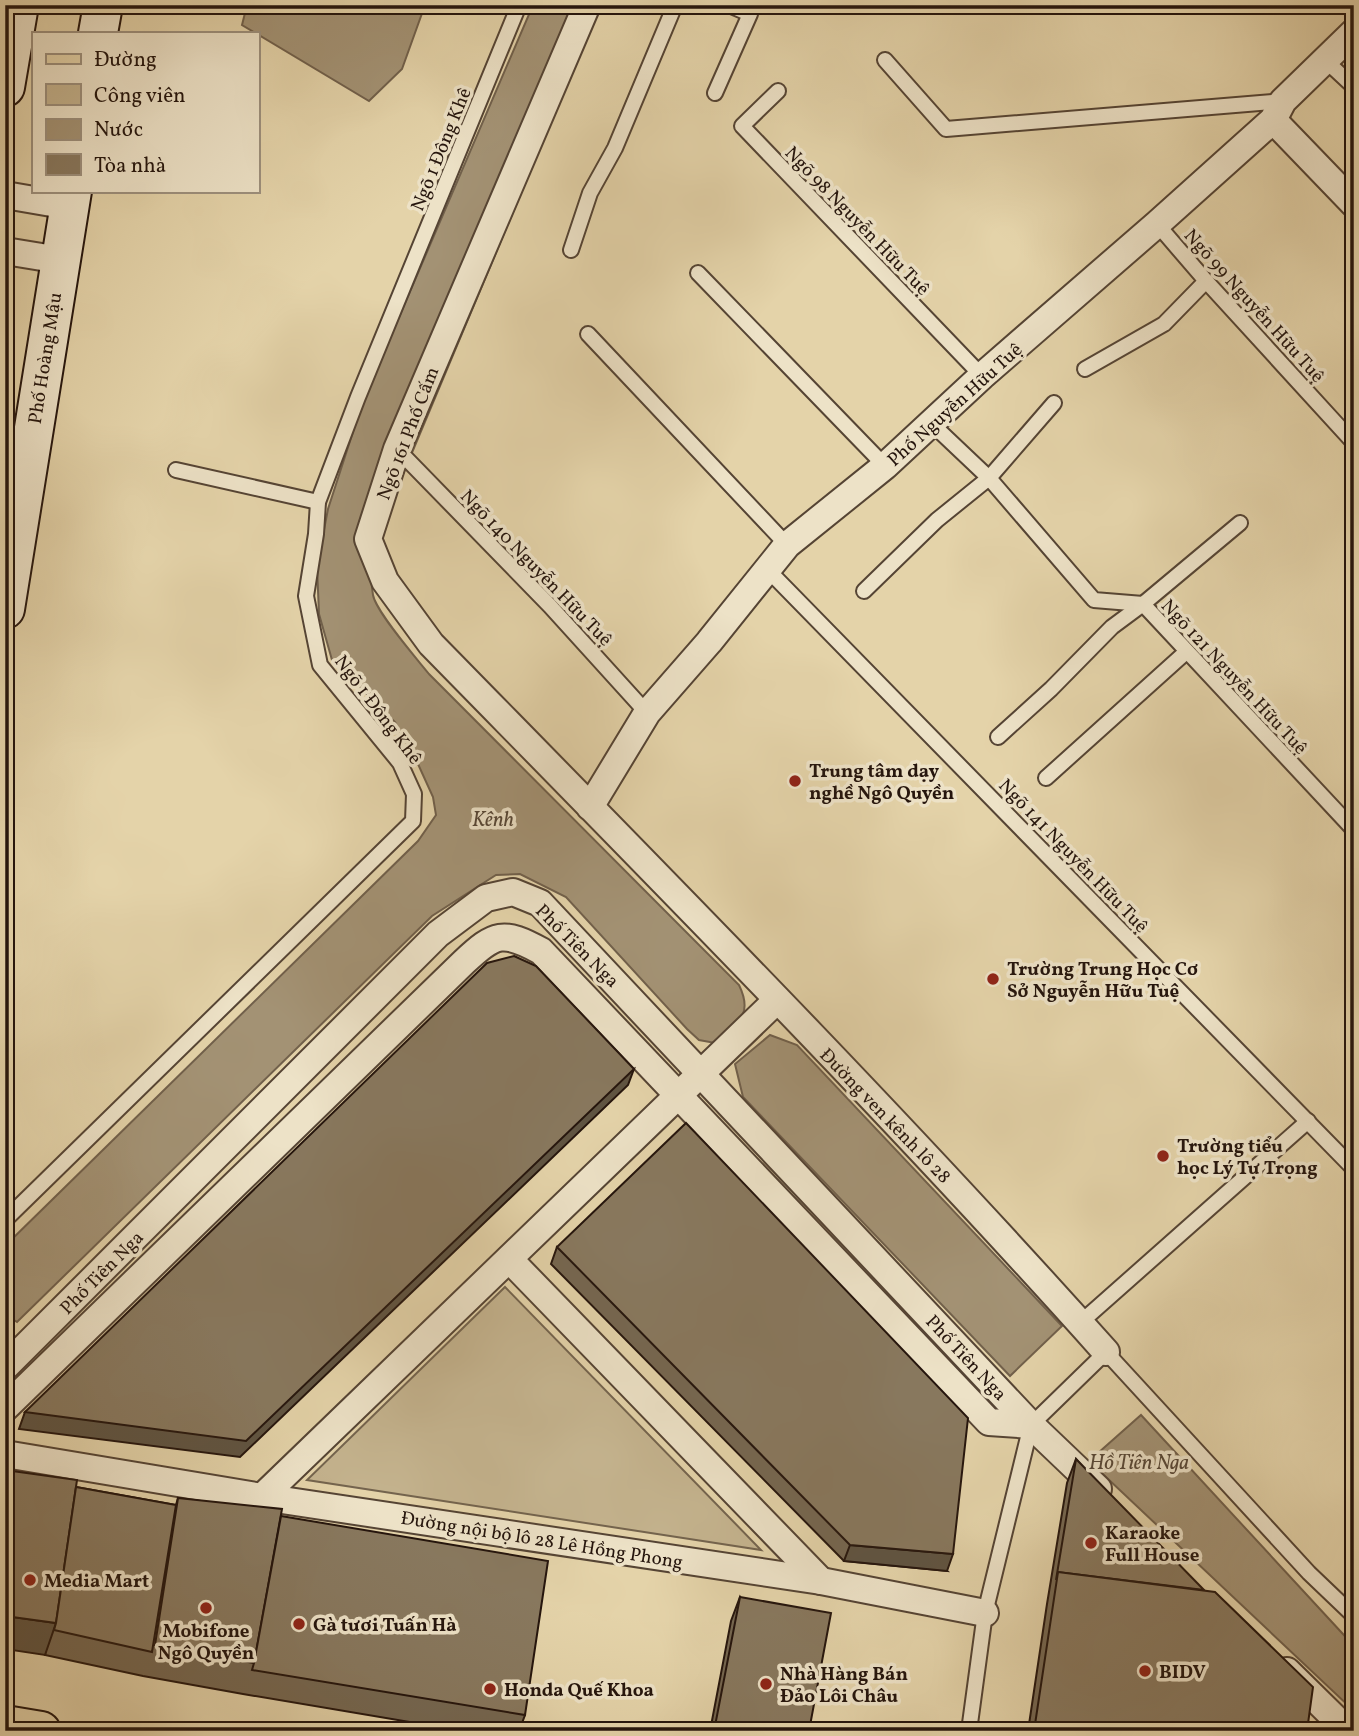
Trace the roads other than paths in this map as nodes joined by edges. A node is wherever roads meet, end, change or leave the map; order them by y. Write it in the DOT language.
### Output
graph roads {
  1 [pos="19,5"];
  2 [pos="103,5"];
  3 [pos="519,5"];
  4 [pos="587,5"];
  5 [pos="675,5"];
  6 [pos="729,5"];
  7 [pos="98,32"];
  8 [pos="1354,32"];
  9 [pos="885,60"];
  10 [pos="1325,60"];
  11 [pos="5,87"];
  12 [pos="1354,87"];
  13 [pos="778,91"];
  14 [pos="715,93"];
  15 [pos="1278,110"];
  16 [pos="5,195"];
  17 [pos="71,198"];
  18 [pos="1354,204"];
  19 [pos="1157,224"];
  20 [pos="571,250"];
  21 [pos="5,251"];
  22 [pos="60,260"];
  23 [pos="698,273"];
  24 [pos="1206,281"];
  25 [pos="588,334"];
  26 [pos="1085,369"];
  27 [pos="982,376"];
  28 [pos="1054,403"];
  29 [pos="932,424"];
  30 [pos="1354,443"];
  31 [pos="397,449"];
  32 [pos="885,467"];
  33 [pos="176,470"];
  34 [pos="989,478"];
  35 [pos="318,502"];
  36 [pos="1240,523"];
  37 [pos="787,545"];
  38 [pos="767,569"];
  39 [pos="863,591"];
  40 [pos="1143,604"];
  41 [pos="5,609"];
  42 [pos="1186,652"];
  43 [pos="647,713"];
  44 [pos="998,737"];
  45 [pos="1046,778"];
  46 [pos="590,807"];
  47 [pos="1354,830"];
  48 [pos="778,1000"];
  49 [pos="702,1074"];
  50 [pos="679,1097"];
  51 [pos="1308,1121"];
  52 [pos="1354,1168"];
  53 [pos="5,1220"];
  54 [pos="509,1259"];
  55 [pos="1080,1323"];
  56 [pos="1102,1357"];
  57 [pos="5,1367"];
  58 [pos="5,1408"];
  59 [pos="1040,1417"];
  60 [pos="5,1454"];
  61 [pos="262,1497"];
  62 [pos="1120,1511"];
  63 [pos="821,1581"];
  64 [pos="985,1613"];
  65 [pos="1354,1616"];
  66 [pos="1269,1654"];
  67 [pos="5,1725"];
  68 [pos="41,1731"];
  69 [pos="969,1731"];
  70 [pos="1348,1731"];
  1 -- 11 [label="street"];
  2 -- 7 [label="street"];
  3 -- 35 [label="lane, Ngõ 1 Đông Khê"];
  4 -- 31 [label="street, Ngõ 161 Phố Cấm"];
  5 -- 20 [label="lane"];
  6 -- 14 [label="lane"];
  8 -- 10 [label="street, Phố Nguyễn Hữu Tuệ"];
  9 -- 15 [label="lane"];
  10 -- 12 [label="lane"];
  10 -- 15 [label="street, Phố Nguyễn Hữu Tuệ"];
  13 -- 27 [label="lane, Ngõ 98 Nguyễn Hữu Tuệ"];
  15 -- 18 [label="street"];
  15 -- 19 [label="street, Phố Nguyễn Hữu Tuệ"];
  16 -- 17 [label="street"];
  17 -- 22 [label="street, Phố Hoàng Mậu"];
  19 -- 24 [label="lane, Ngõ 99 Nguyễn Hữu Tuệ"];
  19 -- 27 [label="street, Phố Nguyễn Hữu Tuệ"];
  21 -- 22 [label="street"];
  22 -- 41 [label="street, Phố Hoàng Mậu"];
  23 -- 32 [label="lane"];
  24 -- 26 [label="lane"];
  24 -- 30 [label="lane, Ngõ 99 Nguyễn Hữu Tuệ"];
  25 -- 37 [label="lane"];
  27 -- 29 [label="street, Phố Nguyễn Hữu Tuệ"];
  28 -- 34 [label="lane"];
  29 -- 32 [label="street, Phố Nguyễn Hữu Tuệ"];
  29 -- 34 [label="lane, Ngõ 121 Nguyễn Hữu Tuệ"];
  31 -- 43 [label="lane, Ngõ 140 Nguyễn Hữu Tuệ"];
  31 -- 46 [label="street, Ngõ 161 Phố Cấm"];
  32 -- 37 [label="street, Phố Nguyễn Hữu Tuệ"];
  33 -- 35 [label="lane"];
  34 -- 39 [label="lane"];
  34 -- 40 [label="lane, Ngõ 121 Nguyễn Hữu Tuệ"];
  35 -- 53 [label="lane, Ngõ 1 Đông Khê"];
  36 -- 40 [label="lane"];
  37 -- 38 [label="street, Phố Nguyễn Hữu Tuệ"];
  38 -- 43 [label="street, Phố Nguyễn Hữu Tuệ"];
  38 -- 51 [label="lane, Ngõ 141 Nguyễn Hữu Tuệ"];
  40 -- 42 [label="lane, Ngõ 121 Nguyễn Hữu Tuệ"];
  40 -- 44 [label="lane"];
  42 -- 45 [label="lane"];
  42 -- 47 [label="lane, Ngõ 121 Nguyễn Hữu Tuệ"];
  43 -- 46 [label="street, Phố Nguyễn Hữu Tuệ"];
  46 -- 48 [label="street, Đường ven kênh lô 28"];
  48 -- 49 [label="street"];
  48 -- 55 [label="street, Đường ven kênh lô 28"];
  49 -- 50 [label="street"];
  49 -- 57 [label="street, Phố Tiên Nga"];
  49 -- 59 [label="street, Phố Tiên Nga"];
  50 -- 54 [label="street"];
  50 -- 58 [label="street, Phố Tiên Nga"];
  50 -- 59 [label="street, Phố Tiên Nga"];
  51 -- 52 [label="lane, Ngõ 141 Nguyễn Hữu Tuệ"];
  51 -- 55 [label="lane"];
  54 -- 61 [label="street"];
  54 -- 63 [label="street"];
  55 -- 56 [label="street, Đường ven kênh lô 28"];
  56 -- 59 [label="lane"];
  56 -- 65 [label="lane"];
  59 -- 62 [label="street, Phố Tiên Nga"];
  59 -- 64 [label="lane"];
  60 -- 61 [label="street, Đường nội bộ lô 28 Lê Hồng Phong"];
  61 -- 63 [label="street, Đường nội bộ lô 28 Lê Hồng Phong"];
  63 -- 64 [label="street, Đường nội bộ lô 28 Lê Hồng Phong"];
  64 -- 69 [label="lane"];
  66 -- 70 [label="street"];
  67 -- 68 [label="main road"];
}
